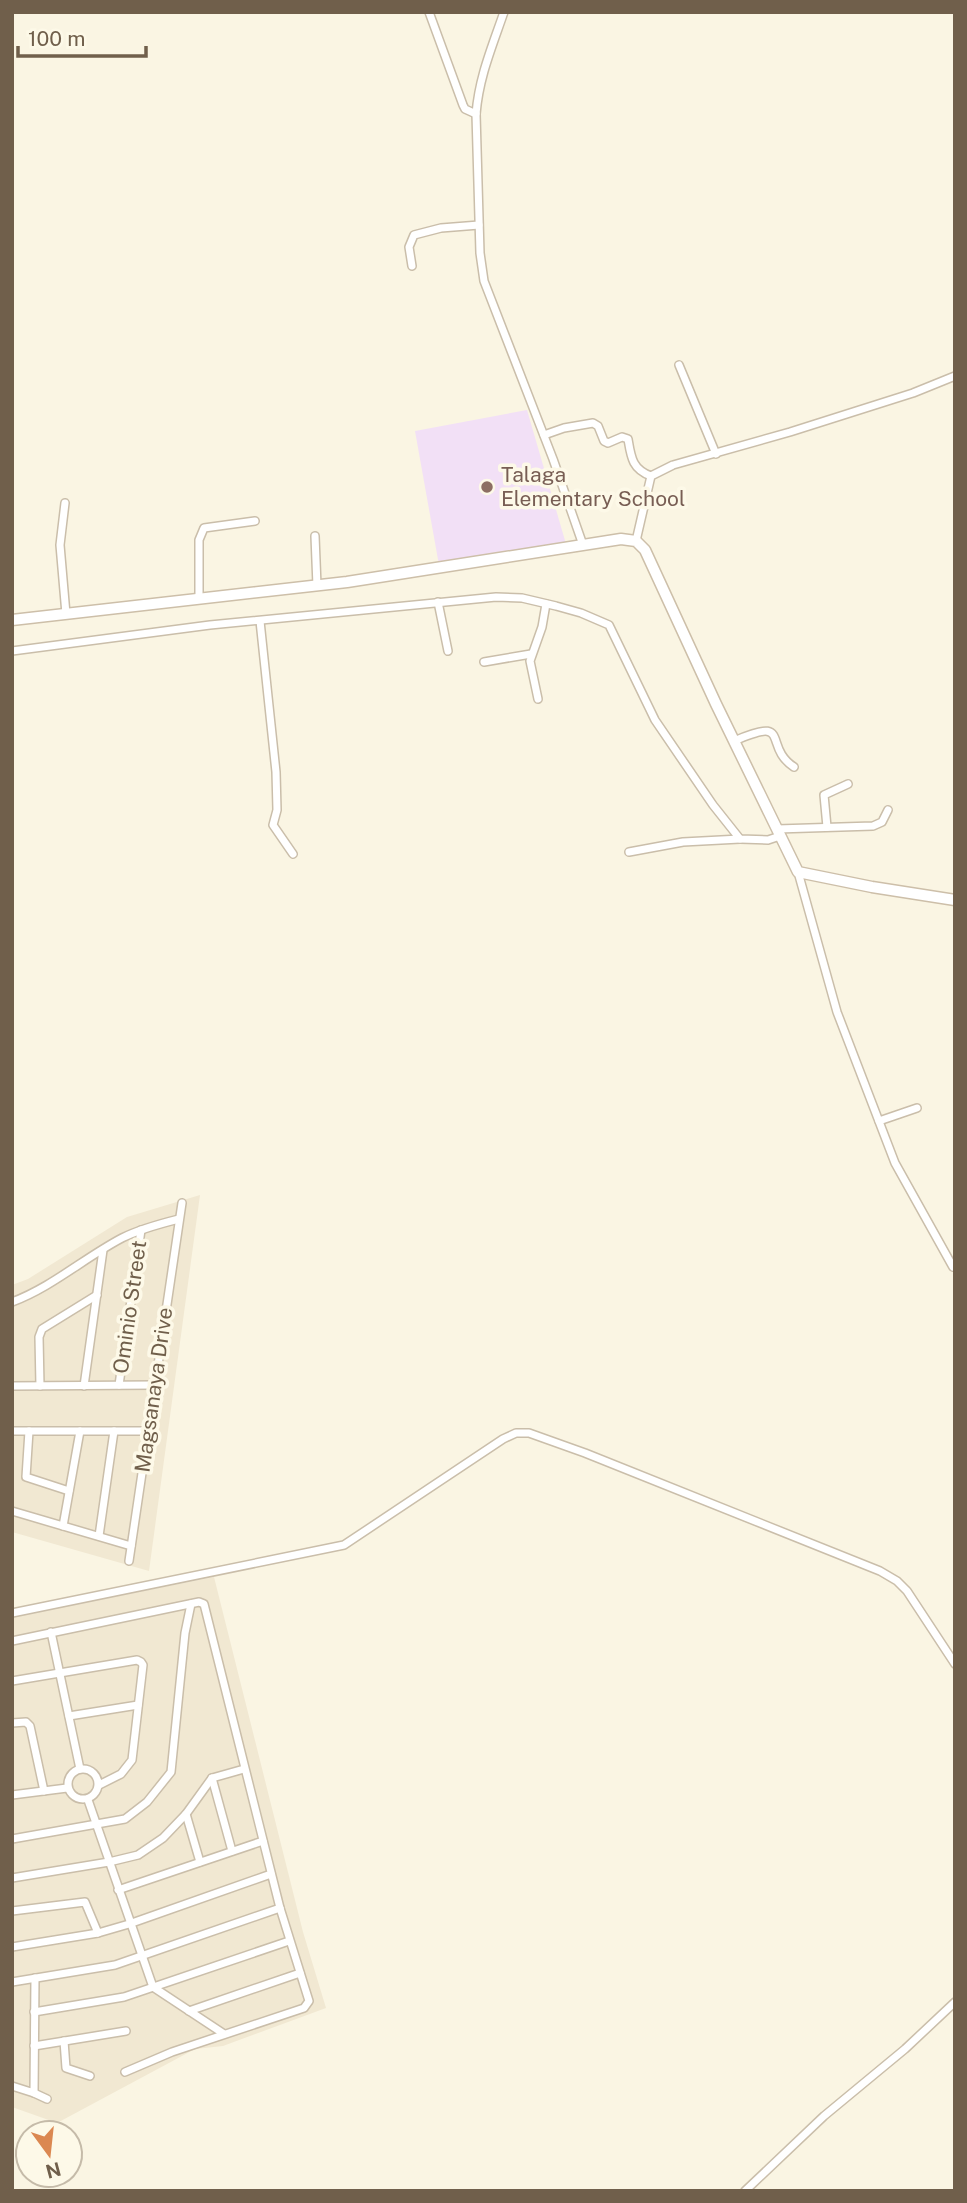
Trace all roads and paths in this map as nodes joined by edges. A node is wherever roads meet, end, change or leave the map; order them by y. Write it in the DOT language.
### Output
graph roads {
  1 [pos="429,12"];
  2 [pos="504,12"];
  3 [pos="476,114"];
  4 [pos="479,225"];
  5 [pos="412,266"];
  6 [pos="679,365"];
  7 [pos="955,376"];
  8 [pos="544,435"];
  9 [pos="716,454"];
  10 [pos="651,476"];
  11 [pos="65,503"];
  12 [pos="254,521"];
  13 [pos="315,537"];
  14 [pos="636,541"];
  15 [pos="583,545"];
  16 [pos="317,586"];
  17 [pos="199,599"];
  18 [pos="438,602"];
  19 [pos="546,604"];
  20 [pos="66,614"];
  21 [pos="12,620"];
  22 [pos="260,621"];
  23 [pos="12,651"];
  24 [pos="448,651"];
  25 [pos="531,654"];
  26 [pos="484,663"];
  27 [pos="538,699"];
  28 [pos="734,741"];
  29 [pos="794,767"];
  30 [pos="848,784"];
  31 [pos="888,810"];
  32 [pos="827,827"];
  33 [pos="778,832"];
  34 [pos="740,839"];
  35 [pos="629,852"];
  36 [pos="293,854"];
  37 [pos="798,872"];
  38 [pos="955,900"];
  39 [pos="917,1108"];
  40 [pos="879,1121"];
  41 [pos="183,1203"];
  42 [pos="179,1219"];
  43 [pos="141,1230"];
  44 [pos="103,1250"];
  45 [pos="953,1267"];
  46 [pos="97,1294"];
  47 [pos="12,1303"];
  48 [pos="84,1385"];
  49 [pos="119,1385"];
  50 [pos="154,1385"];
  51 [pos="12,1386"];
  52 [pos="40,1386"];
  53 [pos="148,1430"];
  54 [pos="12,1431"];
  55 [pos="29,1431"];
  56 [pos="80,1431"];
  57 [pos="114,1431"];
  58 [pos="69,1491"];
  59 [pos="12,1511"];
  60 [pos="63,1526"];
  61 [pos="99,1536"];
  62 [pos="131,1546"];
  63 [pos="129,1561"];
  64 [pos="191,1604"];
  65 [pos="12,1613"];
  66 [pos="51,1632"];
  67 [pos="12,1641"];
  68 [pos="955,1664"];
  69 [pos="60,1672"];
  70 [pos="12,1681"];
  71 [pos="138,1705"];
  72 [pos="69,1716"];
  73 [pos="12,1723"];
  74 [pos="80,1769"];
  75 [pos="244,1769"];
  76 [pos="212,1778"];
  77 [pos="99,1785"];
  78 [pos="67,1788"];
  79 [pos="44,1791"];
  80 [pos="12,1795"];
  81 [pos="88,1800"];
  82 [pos="186,1814"];
  83 [pos="97,1825"];
  84 [pos="12,1839"];
  85 [pos="263,1841"];
  86 [pos="232,1852"];
  87 [pos="109,1862"];
  88 [pos="200,1862"];
  89 [pos="271,1874"];
  90 [pos="12,1878"];
  91 [pos="118,1890"];
  92 [pos="280,1908"];
  93 [pos="12,1911"];
  94 [pos="129,1924"];
  95 [pos="98,1933"];
  96 [pos="289,1941"];
  97 [pos="12,1947"];
  98 [pos="141,1956"];
  99 [pos="300,1973"];
  100 [pos="35,1978"];
  101 [pos="12,1982"];
  102 [pos="153,1987"];
  103 [pos="955,2002"];
  104 [pos="189,2011"];
  105 [pos="34,2012"];
  106 [pos="126,2031"];
  107 [pos="224,2034"];
  108 [pos="64,2041"];
  109 [pos="34,2046"];
  110 [pos="125,2072"];
  111 [pos="90,2076"];
  112 [pos="12,2086"];
  113 [pos="34,2093"];
  114 [pos="47,2099"];
  115 [pos="745,2191"];
  1 -- 3 [label="street"];
  2 -- 3 [label="street"];
  3 -- 4 [label="street"];
  4 -- 5 [label="street"];
  4 -- 8 [label="street"];
  6 -- 9 [label="street"];
  7 -- 9 [label="street"];
  8 -- 10 [label="street"];
  8 -- 15 [label="street"];
  9 -- 10 [label="street"];
  10 -- 14 [label="street"];
  11 -- 20 [label="street"];
  12 -- 17 [label="street"];
  13 -- 16 [label="street"];
  14 -- 15 [label="street"];
  14 -- 28 [label="street"];
  15 -- 16 [label="street"];
  16 -- 17 [label="street"];
  17 -- 20 [label="street"];
  18 -- 19 [label="street"];
  18 -- 22 [label="street"];
  18 -- 24 [label="street"];
  19 -- 25 [label="street"];
  19 -- 34 [label="street"];
  20 -- 21 [label="street"];
  22 -- 23 [label="street"];
  22 -- 36 [label="street"];
  25 -- 26 [label="street"];
  25 -- 27 [label="street"];
  28 -- 29 [label="street"];
  28 -- 33 [label="street"];
  30 -- 32 [label="street"];
  31 -- 32 [label="street"];
  32 -- 33 [label="street"];
  33 -- 34 [label="street"];
  33 -- 37 [label="street"];
  34 -- 35 [label="street"];
  37 -- 38 [label="street"];
  37 -- 40 [label="street"];
  39 -- 40 [label="street"];
  40 -- 45 [label="street"];
  41 -- 42 [label="street, Magsanaya Drive"];
  42 -- 43 [label="street"];
  42 -- 50 [label="street, Magsanaya Drive"];
  43 -- 44 [label="street"];
  43 -- 49 [label="street, Ominio Street"];
  44 -- 46 [label="street"];
  44 -- 47 [label="street"];
  46 -- 48 [label="street"];
  46 -- 52 [label="street"];
  48 -- 49 [label="street"];
  48 -- 52 [label="street"];
  49 -- 50 [label="street"];
  50 -- 53 [label="street, Magsanaya Drive"];
  51 -- 52 [label="street"];
  53 -- 57 [label="street"];
  53 -- 62 [label="street, Magsanaya Drive"];
  54 -- 55 [label="street"];
  55 -- 56 [label="street"];
  55 -- 58 [label="street"];
  56 -- 57 [label="street"];
  56 -- 58 [label="street"];
  57 -- 61 [label="street"];
  58 -- 60 [label="street"];
  59 -- 60 [label="street"];
  60 -- 61 [label="street"];
  61 -- 62 [label="street"];
  62 -- 63 [label="street, Magsanaya Drive"];
  64 -- 66 [label="street"];
  64 -- 75 [label="street"];
  64 -- 83 [label="street"];
  65 -- 68 [label="street"];
  66 -- 67 [label="street"];
  66 -- 69 [label="street"];
  69 -- 70 [label="street"];
  69 -- 71 [label="street"];
  69 -- 72 [label="street"];
  71 -- 72 [label="street"];
  71 -- 77 [label="street"];
  72 -- 74 [label="street"];
  73 -- 79 [label="street"];
  74 -- 77 [label="street"];
  74 -- 78 [label="street"];
  75 -- 76 [label="street"];
  75 -- 85 [label="street"];
  76 -- 82 [label="street"];
  76 -- 86 [label="street"];
  77 -- 81 [label="street"];
  78 -- 79 [label="street"];
  78 -- 81 [label="street"];
  79 -- 80 [label="street"];
  81 -- 83 [label="street"];
  82 -- 87 [label="street"];
  82 -- 88 [label="street"];
  83 -- 84 [label="street"];
  83 -- 87 [label="street"];
  85 -- 86 [label="street"];
  85 -- 89 [label="street"];
  86 -- 88 [label="street"];
  87 -- 90 [label="street"];
  87 -- 91 [label="street"];
  88 -- 91 [label="street"];
  89 -- 92 [label="street"];
  89 -- 94 [label="street"];
  91 -- 94 [label="street"];
  92 -- 96 [label="street"];
  92 -- 98 [label="street"];
  93 -- 95 [label="street"];
  94 -- 95 [label="street"];
  94 -- 98 [label="street"];
  95 -- 97 [label="street"];
  96 -- 99 [label="street"];
  96 -- 102 [label="street"];
  98 -- 100 [label="street"];
  98 -- 102 [label="street"];
  99 -- 104 [label="street"];
  99 -- 107 [label="street"];
  100 -- 101 [label="street"];
  100 -- 105 [label="street"];
  102 -- 104 [label="street"];
  102 -- 105 [label="street"];
  103 -- 115 [label="street"];
  104 -- 107 [label="street"];
  105 -- 109 [label="street"];
  106 -- 108 [label="street"];
  107 -- 110 [label="street"];
  108 -- 109 [label="street"];
  108 -- 111 [label="street"];
  109 -- 113 [label="street"];
  112 -- 113 [label="street"];
  113 -- 114 [label="street"];
}
